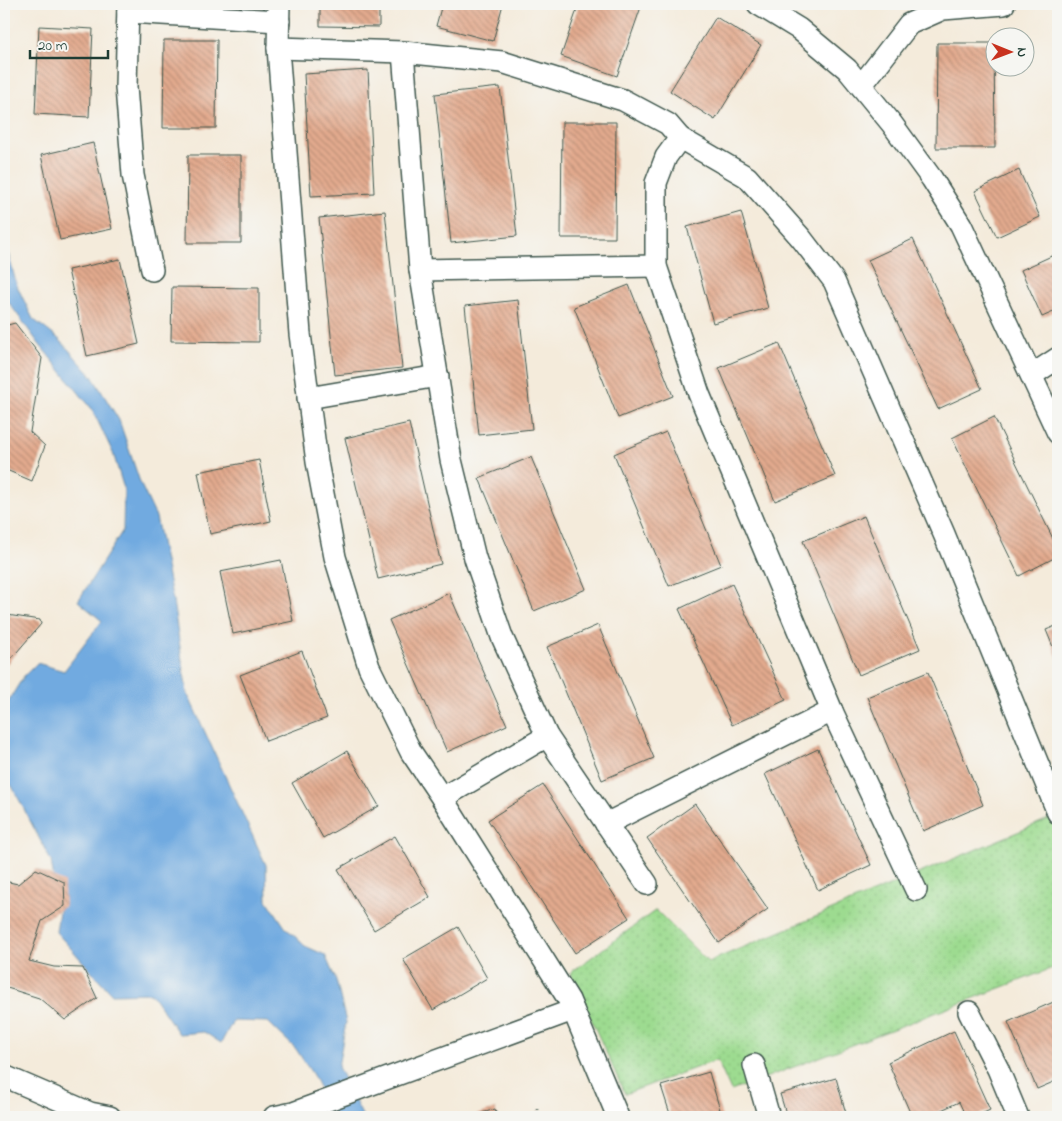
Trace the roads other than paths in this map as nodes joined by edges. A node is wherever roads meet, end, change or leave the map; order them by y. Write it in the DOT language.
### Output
graph roads {
  1 [pos="758,4"];
  2 [pos="1004,4"];
  3 [pos="128,8"];
  4 [pos="279,12"];
  5 [pos="278,48"];
  6 [pos="403,52"];
  7 [pos="861,86"];
  8 [pos="680,138"];
  9 [pos="656,266"];
  10 [pos="152,270"];
  11 [pos="420,270"];
  12 [pos="1058,358"];
  13 [pos="1032,375"];
  14 [pos="438,376"];
  15 [pos="308,398"];
  16 [pos="1058,434"];
  17 [pos="832,711"];
  18 [pos="547,736"];
  19 [pos="442,798"];
  20 [pos="1058,813"];
  21 [pos="606,824"];
  22 [pos="647,884"];
  23 [pos="916,890"];
  24 [pos="573,1010"];
  25 [pos="970,1012"];
  26 [pos="754,1065"];
  27 [pos="4,1076"];
  28 [pos="284,1115"];
  29 [pos="110,1117"];
  30 [pos="618,1117"];
  31 [pos="769,1117"];
  32 [pos="1018,1117"];
  1 -- 7 [label="street"];
  2 -- 7 [label="street"];
  3 -- 4 [label="street"];
  3 -- 10 [label="street"];
  4 -- 5 [label="street"];
  5 -- 6 [label="street"];
  5 -- 15 [label="street"];
  6 -- 8 [label="street"];
  6 -- 11 [label="street"];
  7 -- 13 [label="street"];
  8 -- 9 [label="street"];
  8 -- 20 [label="street"];
  9 -- 11 [label="street"];
  9 -- 17 [label="street"];
  11 -- 14 [label="street"];
  12 -- 13 [label="street"];
  13 -- 16 [label="street"];
  14 -- 15 [label="street"];
  14 -- 18 [label="street"];
  15 -- 19 [label="street"];
  17 -- 21 [label="street"];
  17 -- 23 [label="street"];
  18 -- 19 [label="street"];
  18 -- 21 [label="street"];
  19 -- 24 [label="street"];
  21 -- 22 [label="street"];
  24 -- 28 [label="street"];
  24 -- 30 [label="street"];
  25 -- 32 [label="street"];
  26 -- 31 [label="street"];
  27 -- 29 [label="street"];
}
